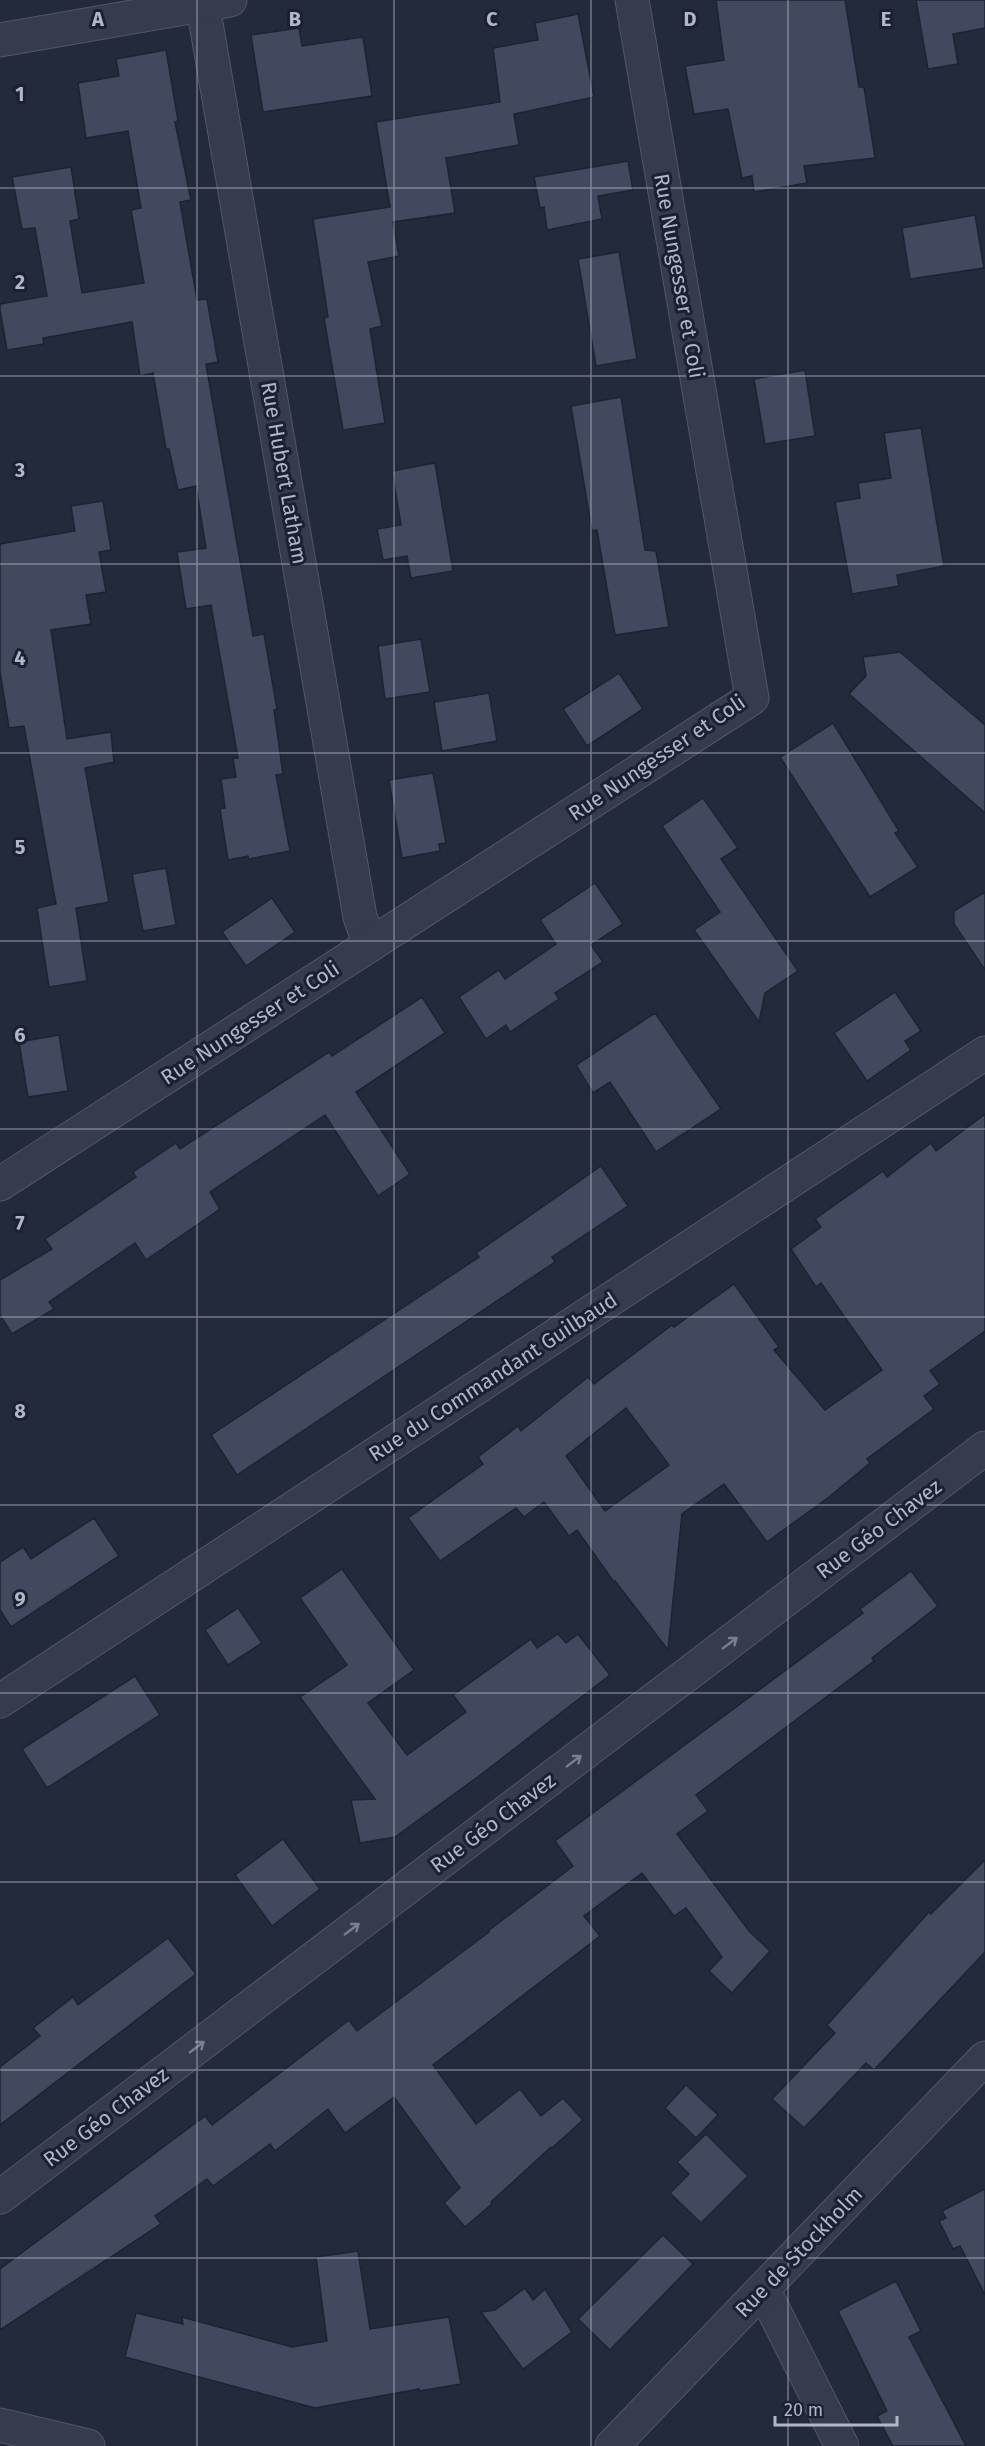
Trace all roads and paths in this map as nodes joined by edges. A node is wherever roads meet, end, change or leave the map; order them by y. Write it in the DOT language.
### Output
graph roads {
  1 [pos="632,0"];
  2 [pos="212,2"];
  3 [pos="0,40"];
  4 [pos="370,945"];
  5 [pos="985,1053"];
  6 [pos="0,1184"];
  7 [pos="985,1449"];
  8 [pos="0,1701"];
  9 [pos="985,2058"];
  10 [pos="0,2197"];
  11 [pos="763,2289"];
  12 [pos="0,2425"];
  13 [pos="88,2446"];
  14 [pos="612,2446"];
  15 [pos="842,2446"];
  1 -- 4 [label="street, Rue Nungesser et Coli"];
  2 -- 3 [label="street"];
  2 -- 4 [label="street, Rue Hubert Latham"];
  4 -- 6 [label="street, Rue Nungesser et Coli"];
  5 -- 8 [label="street, Rue du Commandant Guilbaud"];
  10 -- 7 [label="street, Rue Géo Chavez, one-way"];
  9 -- 11 [label="street, Rue de Stockholm"];
  11 -- 14 [label="street, Rue de Stockholm"];
  11 -- 15 [label="street"];
  12 -- 13 [label="street"];
}
